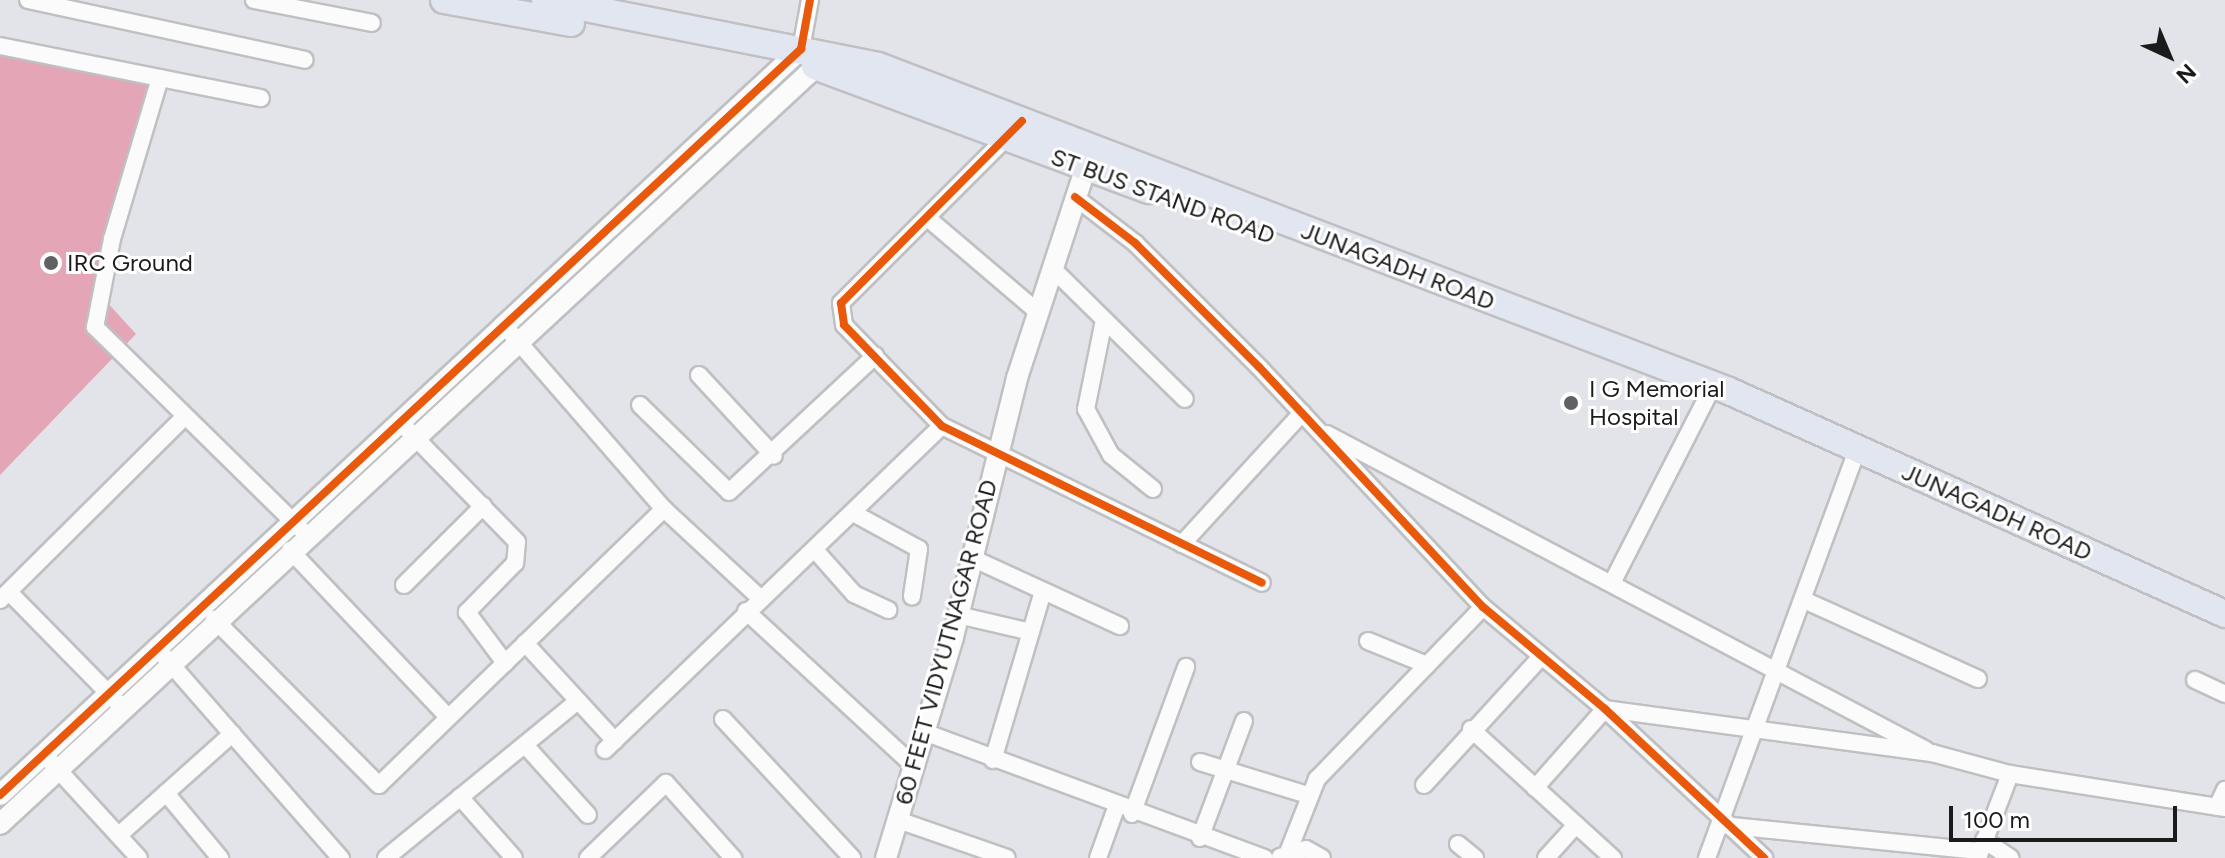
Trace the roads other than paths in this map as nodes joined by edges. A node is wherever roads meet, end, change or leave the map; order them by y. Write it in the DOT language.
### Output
graph roads {
  1 [pos="28,0"];
  2 [pos="254,0"];
  3 [pos="444,0"];
  4 [pos="545,0"];
  5 [pos="810,0"];
  6 [pos="372,23"];
  7 [pos="0,46"];
  8 [pos="808,58"];
  9 [pos="305,60"];
  10 [pos="160,78"];
  11 [pos="261,98"];
  12 [pos="1014,130"];
  13 [pos="1089,159"];
  14 [pos="1075,197"];
  15 [pos="931,221"];
  16 [pos="1053,269"];
  17 [pos="1039,313"];
  18 [pos="1104,320"];
  19 [pos="503,324"];
  20 [pos="519,341"];
  21 [pos="875,356"];
  22 [pos="699,375"];
  23 [pos="1709,394"];
  24 [pos="1185,399"];
  25 [pos="640,405"];
  26 [pos="1302,413"];
  27 [pos="184,417"];
  28 [pos="399,421"];
  29 [pos="942,426"];
  30 [pos="1315,428"];
  31 [pos="415,436"];
  32 [pos="1856,454"];
  33 [pos="774,456"];
  34 [pos="995,456"];
  35 [pos="353,464"];
  36 [pos="1909,474"];
  37 [pos="368,479"];
  38 [pos="1153,489"];
  39 [pos="483,506"];
  40 [pos="664,509"];
  41 [pos="855,514"];
  42 [pos="299,528"];
  43 [pos="1182,544"];
  44 [pos="290,550"];
  45 [pos="815,550"];
  46 [pos="972,558"];
  47 [pos="1613,581"];
  48 [pos="1262,583"];
  49 [pos="404,585"];
  50 [pos="1043,591"];
  51 [pos="4,596"];
  52 [pos="912,596"];
  53 [pos="760,598"];
  54 [pos="1804,600"];
  55 [pos="1483,607"];
  56 [pos="888,610"];
  57 [pos="746,611"];
  58 [pos="2225,614"];
  59 [pos="958,615"];
  60 [pos="214,619"];
  61 [pos="1120,626"];
  62 [pos="1031,632"];
  63 [pos="1368,641"];
  64 [pos="525,643"];
  65 [pos="162,654"];
  66 [pos="1541,657"];
  67 [pos="505,663"];
  68 [pos="1427,665"];
  69 [pos="1186,667"];
  70 [pos="1778,669"];
  71 [pos="1978,679"];
  72 [pos="2195,680"];
  73 [pos="2225,694"];
  74 [pos="114,699"];
  75 [pos="578,701"];
  76 [pos="1605,709"];
  77 [pos="448,717"];
  78 [pos="723,719"];
  79 [pos="1244,721"];
  80 [pos="1471,729"];
  81 [pos="1756,731"];
  82 [pos="924,732"];
  83 [pos="232,734"];
  84 [pos="525,745"];
  85 [pos="1932,753"];
  86 [pos="49,760"];
  87 [pos="993,760"];
  88 [pos="1200,762"];
  89 [pos="914,766"];
  90 [pos="1225,769"];
  91 [pos="2010,774"];
  92 [pos="1424,785"];
  93 [pos="1535,788"];
  94 [pos="2225,790"];
  95 [pos="166,793"];
  96 [pos="0,795"];
  97 [pos="1308,795"];
  98 [pos="460,797"];
  99 [pos="2221,807"];
  100 [pos="1124,811"];
  101 [pos="588,815"];
  102 [pos="898,820"];
  103 [pos="0,824"];
  104 [pos="1576,825"];
  105 [pos="1722,825"];
  106 [pos="119,835"];
  107 [pos="1458,844"];
  108 [pos="1205,846"];
  109 [pos="1980,850"];
  110 [pos="398,854"];
  111 [pos="725,855"];
  112 [pos="1283,856"];
  113 [pos="139,858"];
  114 [pos="220,858"];
  115 [pos="341,858"];
  116 [pos="514,858"];
  117 [pos="588,858"];
  118 [pos="852,858"];
  119 [pos="886,858"];
  120 [pos="1007,858"];
  121 [pos="1098,858"];
  122 [pos="1264,858"];
  123 [pos="1322,858"];
  124 [pos="1475,858"];
  125 [pos="1546,858"];
  126 [pos="1613,858"];
  127 [pos="1707,858"];
  128 [pos="1764,858"];
  129 [pos="2011,858"];
  1 -- 9 [label="street"];
  2 -- 6 [label="street"];
  3 -- 8 [label="main road, ST BUS STAND ROAD"];
  4 -- 8 [label="main road"];
  5 -- 8 [label="street"];
  7 -- 10 [label="street"];
  8 -- 12 [label="main road, ST BUS STAND ROAD"];
  8 -- 19 [label="street"];
  8 -- 20 [label="street"];
  10 -- 11 [label="street"];
  10 -- 27 [label="street"];
  12 -- 13 [label="main road, ST BUS STAND ROAD"];
  12 -- 15 [label="street"];
  13 -- 14 [label="street, 60 FEET VIDYUTNAGAR ROAD"];
  13 -- 23 [label="main road, ST BUS STAND ROAD"];
  14 -- 16 [label="street, 60 FEET VIDYUTNAGAR ROAD"];
  14 -- 26 [label="street"];
  15 -- 17 [label="street"];
  15 -- 21 [label="street"];
  16 -- 17 [label="street, 60 FEET VIDYUTNAGAR ROAD"];
  16 -- 18 [label="street"];
  17 -- 34 [label="street, 60 FEET VIDYUTNAGAR ROAD"];
  18 -- 24 [label="street"];
  18 -- 38 [label="street"];
  19 -- 20 [label="street"];
  19 -- 28 [label="street"];
  20 -- 31 [label="street"];
  20 -- 40 [label="street"];
  21 -- 29 [label="street"];
  21 -- 33 [label="street"];
  22 -- 33 [label="street"];
  23 -- 32 [label="main road, ST BUS STAND ROAD"];
  23 -- 47 [label="street"];
  25 -- 33 [label="street"];
  26 -- 30 [label="street"];
  26 -- 43 [label="street"];
  27 -- 42 [label="street"];
  27 -- 51 [label="street"];
  28 -- 31 [label="street"];
  28 -- 35 [label="street"];
  29 -- 34 [label="street"];
  29 -- 41 [label="street"];
  30 -- 47 [label="street"];
  30 -- 55 [label="street"];
  31 -- 37 [label="street"];
  31 -- 39 [label="street"];
  32 -- 36 [label="main road, ST BUS STAND ROAD"];
  32 -- 54 [label="street"];
  34 -- 43 [label="street"];
  34 -- 46 [label="street, 60 FEET VIDYUTNAGAR ROAD"];
  35 -- 37 [label="street"];
  35 -- 42 [label="street"];
  36 -- 58 [label="main road, JUNAGADH ROAD"];
  37 -- 42 [label="street"];
  39 -- 49 [label="street"];
  39 -- 67 [label="street"];
  40 -- 53 [label="street"];
  40 -- 64 [label="street"];
  41 -- 45 [label="street"];
  41 -- 52 [label="street"];
  42 -- 44 [label="street"];
  42 -- 65 [label="street"];
  43 -- 48 [label="street"];
  44 -- 60 [label="street"];
  44 -- 77 [label="street"];
  45 -- 53 [label="street"];
  45 -- 56 [label="street"];
  46 -- 50 [label="street"];
  46 -- 59 [label="street, 60 FEET VIDYUTNAGAR ROAD"];
  47 -- 70 [label="street"];
  50 -- 61 [label="street"];
  50 -- 62 [label="street"];
  51 -- 74 [label="street"];
  53 -- 57 [label="street"];
  54 -- 70 [label="street"];
  54 -- 71 [label="street"];
  55 -- 66 [label="street"];
  55 -- 68 [label="street"];
  57 -- 75 [label="street"];
  57 -- 89 [label="street"];
  59 -- 62 [label="street"];
  59 -- 82 [label="street, 60 FEET VIDYUTNAGAR ROAD"];
  60 -- 65 [label="street"];
  60 -- 77 [label="street"];
  62 -- 87 [label="street"];
  63 -- 68 [label="street"];
  64 -- 67 [label="street"];
  64 -- 75 [label="street"];
  65 -- 74 [label="street"];
  65 -- 83 [label="street"];
  66 -- 76 [label="street"];
  66 -- 80 [label="street"];
  67 -- 77 [label="street"];
  68 -- 97 [label="street"];
  69 -- 100 [label="street"];
  70 -- 81 [label="street"];
  70 -- 85 [label="street"];
  72 -- 73 [label="street"];
  74 -- 86 [label="street"];
  75 -- 84 [label="street"];
  76 -- 81 [label="street"];
  76 -- 93 [label="street"];
  76 -- 105 [label="street"];
  78 -- 118 [label="street"];
  79 -- 90 [label="street"];
  80 -- 92 [label="street"];
  80 -- 93 [label="street"];
  81 -- 85 [label="street"];
  81 -- 105 [label="street"];
  82 -- 87 [label="street"];
  82 -- 89 [label="street, 60 FEET VIDYUTNAGAR ROAD"];
  83 -- 95 [label="street"];
  83 -- 115 [label="street"];
  84 -- 98 [label="street"];
  84 -- 101 [label="street"];
  85 -- 91 [label="street"];
  86 -- 96 [label="street"];
  86 -- 103 [label="street"];
  86 -- 106 [label="street"];
  87 -- 100 [label="street"];
  88 -- 90 [label="street"];
  89 -- 102 [label="street, 60 FEET VIDYUTNAGAR ROAD"];
  90 -- 97 [label="street"];
  90 -- 108 [label="street"];
  91 -- 99 [label="street"];
  91 -- 109 [label="street"];
  93 -- 104 [label="street"];
  94 -- 99 [label="street"];
  95 -- 106 [label="street"];
  95 -- 114 [label="street"];
  97 -- 112 [label="street"];
  98 -- 110 [label="street"];
  98 -- 116 [label="street"];
  100 -- 108 [label="street"];
  100 -- 121 [label="street"];
  102 -- 119 [label="street, 60 FEET VIDYUTNAGAR ROAD"];
  102 -- 120 [label="street"];
  104 -- 125 [label="street"];
  104 -- 126 [label="street"];
  105 -- 109 [label="street"];
  105 -- 127 [label="street"];
  105 -- 128 [label="street"];
  106 -- 113 [label="street"];
  107 -- 124 [label="street"];
  108 -- 122 [label="street"];
  109 -- 129 [label="street"];
  111 -- 117 [label="street"];
  112 -- 123 [label="street"];
}
